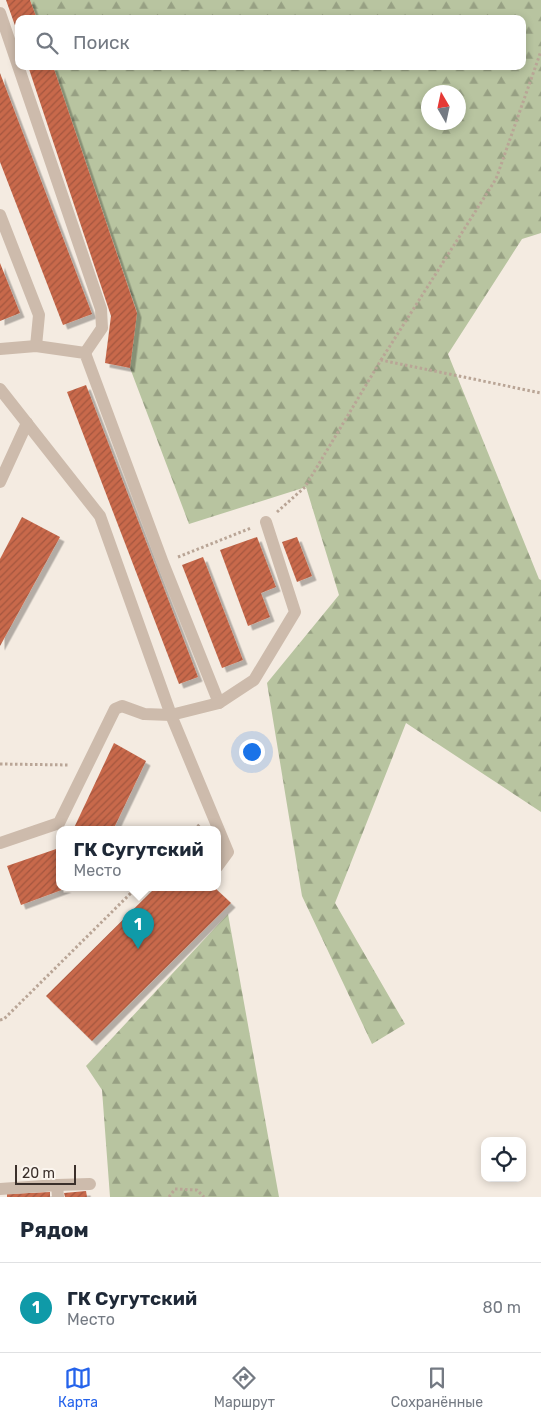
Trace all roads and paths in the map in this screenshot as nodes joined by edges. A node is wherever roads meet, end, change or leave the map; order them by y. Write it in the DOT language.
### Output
graph roads {
  1 [pos="0,13"];
  2 [pos="541,51"];
  3 [pos="15,57"];
  4 [pos="19,70"];
  5 [pos="0,216"];
  6 [pos="36,346"];
  7 [pos="0,349"];
  8 [pos="84,353"];
  9 [pos="381,360"];
  10 [pos="0,389"];
  11 [pos="541,394"];
  12 [pos="27,422"];
  13 [pos="0,482"];
  14 [pos="266,522"];
  15 [pos="163,563"];
  16 [pos="219,703"];
  17 [pos="171,715"];
  18 [pos="0,764"];
  19 [pos="88,765"];
  20 [pos="217,826"];
  21 [pos="221,835"];
  22 [pos="0,843"];
  23 [pos="221,861"];
  24 [pos="133,891"];
  25 [pos="0,1020"];
  26 [pos="90,1184"];
  27 [pos="0,1189"];
  28 [pos="58,1191"];
  29 [pos="169,1197"];
  30 [pos="204,1197"];
  1 -- 3 [label="lane"];
  2 -- 9 [label="path"];
  4 -- 8 [label="lane"];
  5 -- 6 [label="lane"];
  6 -- 7 [label="lane"];
  6 -- 8 [label="lane"];
  8 -- 15 [label="lane"];
  9 -- 11 [label="path"];
  9 -- 14 [label="path"];
  10 -- 12 [label="lane"];
  12 -- 13 [label="lane"];
  12 -- 17 [label="lane"];
  14 -- 15 [label="path"];
  14 -- 16 [label="lane"];
  15 -- 16 [label="lane"];
  16 -- 17 [label="lane"];
  17 -- 19 [label="lane"];
  17 -- 20 [label="lane"];
  18 -- 19 [label="path"];
  19 -- 22 [label="lane"];
  21 -- 23 [label="lane"];
  24 -- 25 [label="path"];
  26 -- 28 [label="lane"];
  27 -- 28 [label="lane"];
  29 -- 30 [label="path"];
}
